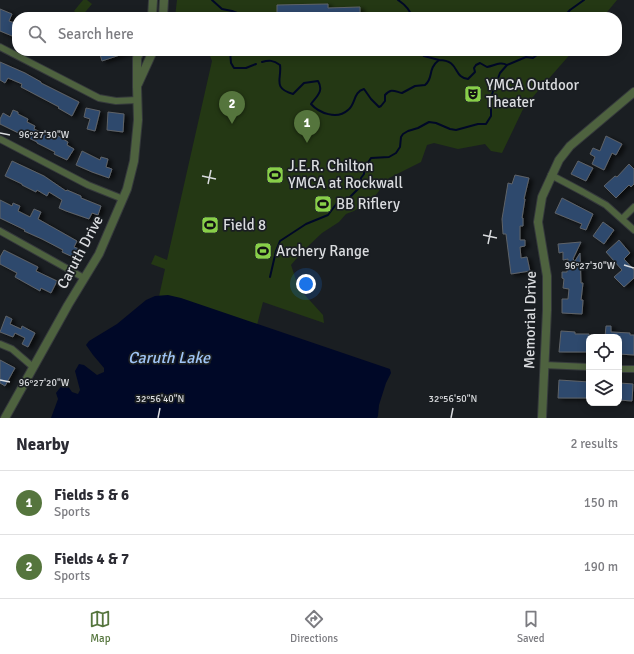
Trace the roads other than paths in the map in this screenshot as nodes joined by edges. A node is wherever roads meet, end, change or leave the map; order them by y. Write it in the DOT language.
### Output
graph roads {
  1 [pos="153,0"];
  2 [pos="164,0"];
  3 [pos="152,12"];
  4 [pos="163,12"];
  5 [pos="0,47"];
  6 [pos="12,53"];
  7 [pos="17,56"];
  8 [pos="139,56"];
  9 [pos="151,56"];
  10 [pos="137,87"];
  11 [pos="634,92"];
  12 [pos="137,100"];
  13 [pos="0,139"];
  14 [pos="551,175"];
  15 [pos="123,199"];
  16 [pos="634,207"];
  17 [pos="622,218"];
  18 [pos="634,230"];
  19 [pos="0,231"];
  20 [pos="84,278"];
  21 [pos="0,344"];
  22 [pos="544,365"];
  23 [pos="33,367"];
  24 [pos="586,367"];
  25 [pos="622,369"];
  26 [pos="634,369"];
  27 [pos="5,418"];
  28 [pos="542,418"];
  1 -- 3 [label="street"];
  2 -- 4 [label="street"];
  5 -- 6 [label="street"];
  7 -- 12 [label="street"];
  8 -- 10 [label="street, Caruth Drive"];
  9 -- 10 [label="street, Caruth Drive"];
  10 -- 12 [label="street, Caruth Drive"];
  11 -- 14 [label="street, Memorial Drive"];
  12 -- 15 [label="street, Caruth Drive"];
  13 -- 15 [label="street"];
  14 -- 17 [label="street"];
  14 -- 22 [label="street, Memorial Drive"];
  15 -- 20 [label="street, Caruth Drive"];
  16 -- 17 [label="street"];
  17 -- 18 [label="street"];
  19 -- 20 [label="street"];
  20 -- 23 [label="street, Caruth Drive"];
  21 -- 23 [label="street"];
  22 -- 24 [label="street"];
  22 -- 28 [label="street, Memorial Drive"];
  23 -- 27 [label="street, Caruth Drive"];
  25 -- 26 [label="street"];
}
